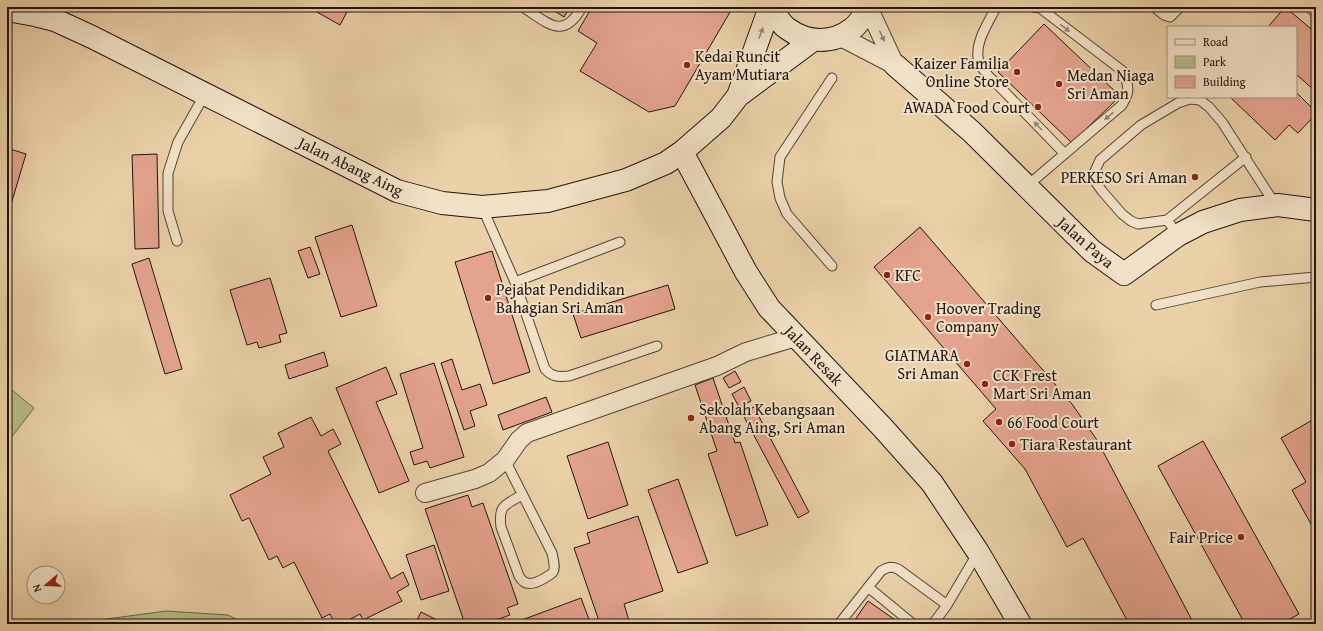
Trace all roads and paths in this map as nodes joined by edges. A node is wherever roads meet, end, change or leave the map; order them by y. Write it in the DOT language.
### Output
graph roads {
  1 [pos="523,7"];
  2 [pos="582,7"];
  3 [pos="771,7"];
  4 [pos="868,7"];
  5 [pos="996,7"];
  6 [pos="1033,7"];
  7 [pos="1154,7"];
  8 [pos="1180,7"];
  9 [pos="1310,7"];
  10 [pos="7,10"];
  11 [pos="1316,13"];
  12 [pos="839,36"];
  13 [pos="813,40"];
  14 [pos="895,65"];
  15 [pos="832,78"];
  16 [pos="205,94"];
  17 [pos="738,96"];
  18 [pos="682,152"];
  19 [pos="1065,154"];
  20 [pos="1246,157"];
  21 [pos="1027,186"];
  22 [pos="1276,205"];
  23 [pos="482,207"];
  24 [pos="1316,210"];
  25 [pos="1173,228"];
  26 [pos="177,241"];
  27 [pos="620,242"];
  28 [pos="832,266"];
  29 [pos="1316,277"];
  30 [pos="515,282"];
  31 [pos="1156,305"];
  32 [pos="796,336"];
  33 [pos="657,346"];
  34 [pos="505,460"];
  35 [pos="425,493"];
  36 [pos="522,495"];
  37 [pos="978,552"];
  38 [pos="868,587"];
  39 [pos="947,605"];
  40 [pos="839,624"];
  41 [pos="913,624"];
  42 [pos="933,624"];
  43 [pos="1020,624"];
  1 -- 2 [label="lane"];
  3 -- 13 [label="street"];
  17 -- 3 [label="street, one-way"];
  4 -- 12 [label="street"];
  4 -- 14 [label="street, one-way"];
  19 -- 5 [label="lane, one-way"];
  6 -- 19 [label="lane, one-way"];
  7 -- 8 [label="lane"];
  9 -- 11 [label="lane"];
  10 -- 16 [label="street, Jalan Abang Aing"];
  12 -- 13 [label="street"];
  12 -- 14 [label="street"];
  13 -- 17 [label="street"];
  14 -- 21 [label="street, Jalan Paya"];
  15 -- 28 [label="lane"];
  16 -- 23 [label="street, Jalan Abang Aing"];
  16 -- 26 [label="lane"];
  17 -- 18 [label="street, Jalan Abang Aing"];
  18 -- 23 [label="street, Jalan Abang Aing"];
  18 -- 32 [label="street, Jalan Resak"];
  19 -- 21 [label="lane"];
  20 -- 22 [label="lane"];
  20 -- 25 [label="lane"];
  20 -- 25 [label="lane"];
  21 -- 25 [label="street, Jalan Paya"];
  22 -- 24 [label="street, Jalan Paya"];
  22 -- 25 [label="street, Jalan Paya"];
  23 -- 30 [label="lane"];
  27 -- 30 [label="lane"];
  29 -- 31 [label="lane"];
  30 -- 33 [label="lane"];
  32 -- 34 [label="street"];
  32 -- 37 [label="street, Jalan Resak"];
  34 -- 35 [label="street"];
  34 -- 36 [label="lane"];
  36 -- 36 [label="lane"];
  37 -- 39 [label="lane"];
  37 -- 43 [label="street, Jalan Resak"];
  38 -- 39 [label="lane"];
  38 -- 40 [label="lane"];
  38 -- 41 [label="lane"];
  39 -- 42 [label="lane"];
}
